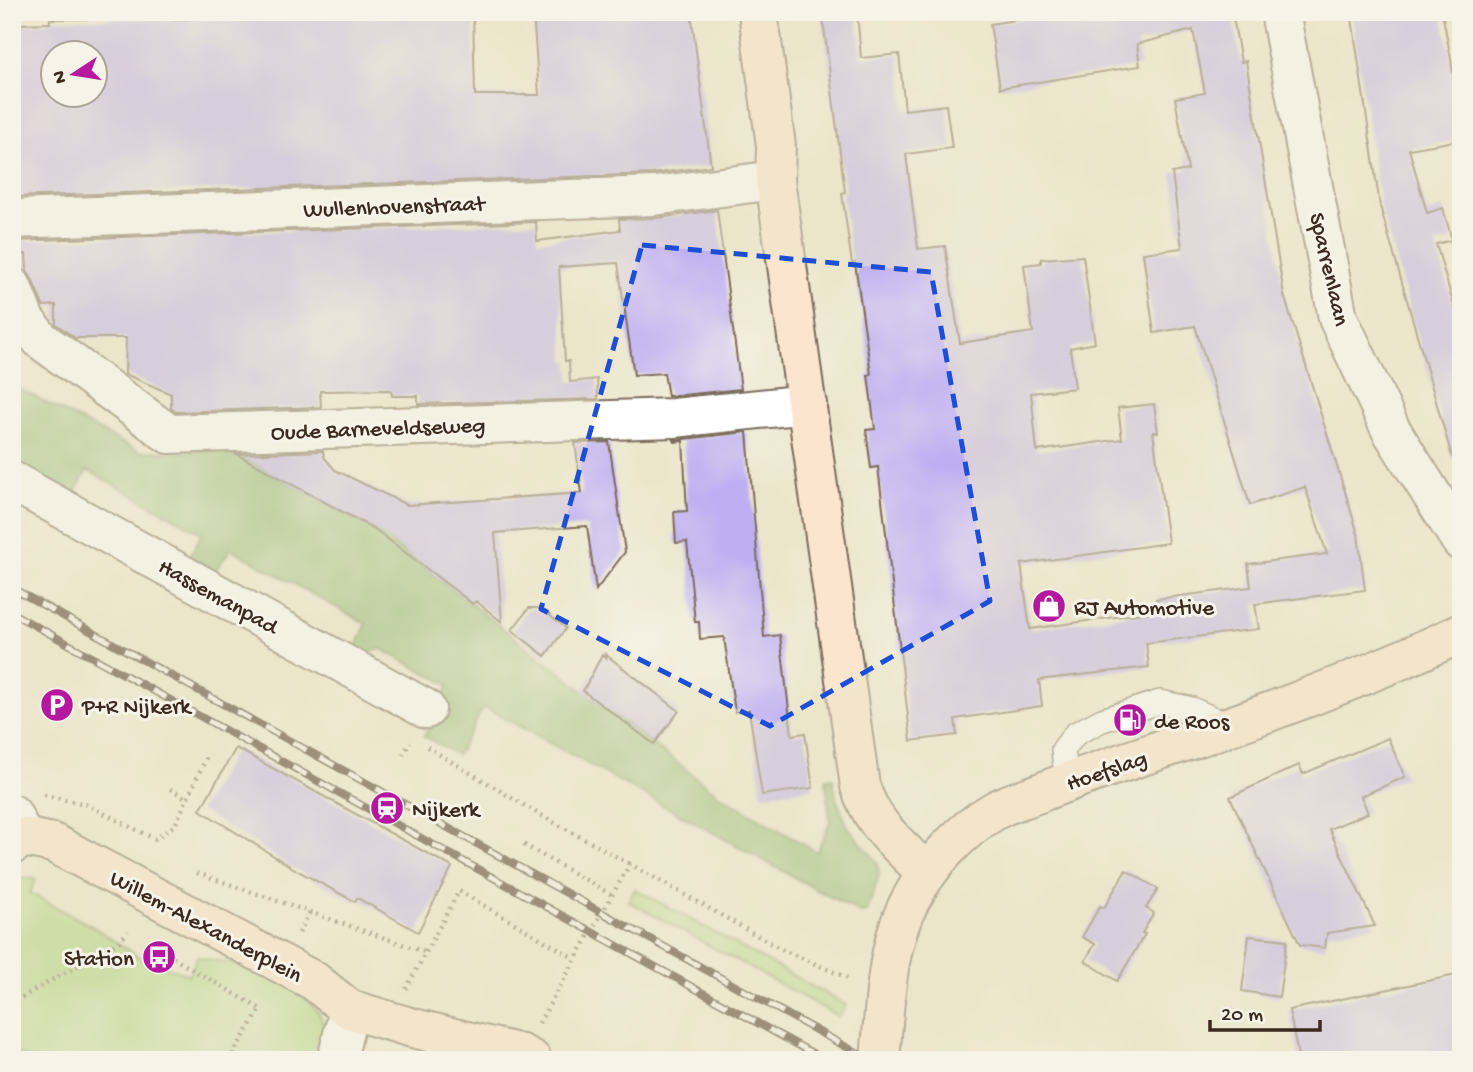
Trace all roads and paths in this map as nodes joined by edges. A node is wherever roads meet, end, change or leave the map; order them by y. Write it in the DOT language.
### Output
graph roads {
  1 [pos="758,12"];
  2 [pos="1280,12"];
  3 [pos="775,180"];
  4 [pos="12,219"];
  5 [pos="12,287"];
  6 [pos="807,404"];
  7 [pos="12,481"];
  8 [pos="1461,541"];
  9 [pos="1461,633"];
  10 [pos="419,724"];
  11 [pos="208,754"];
  12 [pos="403,755"];
  13 [pos="170,789"];
  14 [pos="188,799"];
  15 [pos="85,804"];
  16 [pos="91,817"];
  17 [pos="16,832"];
  18 [pos="524,845"];
  19 [pos="630,864"];
  20 [pos="195,872"];
  21 [pos="928,874"];
  22 [pos="612,895"];
  23 [pos="128,931"];
  24 [pos="162,949"];
  25 [pos="425,952"];
  26 [pos="574,958"];
  27 [pos="886,995"];
  28 [pos="12,1008"];
  29 [pos="349,1009"];
  30 [pos="390,1019"];
  31 [pos="527,1057"];
  32 [pos="237,1060"];
  33 [pos="337,1060"];
  34 [pos="880,1060"];
  1 -- 3 [label="street"];
  2 -- 8 [label="street, Sparrenlaan"];
  3 -- 4 [label="street, Wullenhovenstraat"];
  3 -- 6 [label="street"];
  5 -- 6 [label="street, Oude Barneveldseweg"];
  6 -- 21 [label="street"];
  7 -- 10 [label="street, Hassemanpad"];
  9 -- 21 [label="street, Hoefslag"];
  10 -- 12 [label="path"];
  10 -- 19 [label="path"];
  11 -- 14 [label="path"];
  13 -- 14 [label="path"];
  14 -- 15 [label="path"];
  15 -- 16 [label="path"];
  15 -- 17 [label="path"];
  17 -- 29 [label="street, Willem-Alexanderplein"];
  18 -- 22 [label="path"];
  19 -- 22 [label="path"];
  19 -- 27 [label="path"];
  20 -- 25 [label="path"];
  21 -- 27 [label="street"];
  22 -- 26 [label="path"];
  23 -- 28 [label="path"];
  24 -- 32 [label="path"];
  25 -- 26 [label="path"];
  25 -- 30 [label="path"];
  26 -- 31 [label="path"];
  27 -- 34 [label="street"];
  29 -- 30 [label="street"];
  29 -- 33 [label="street"];
  30 -- 31 [label="street"];
}
